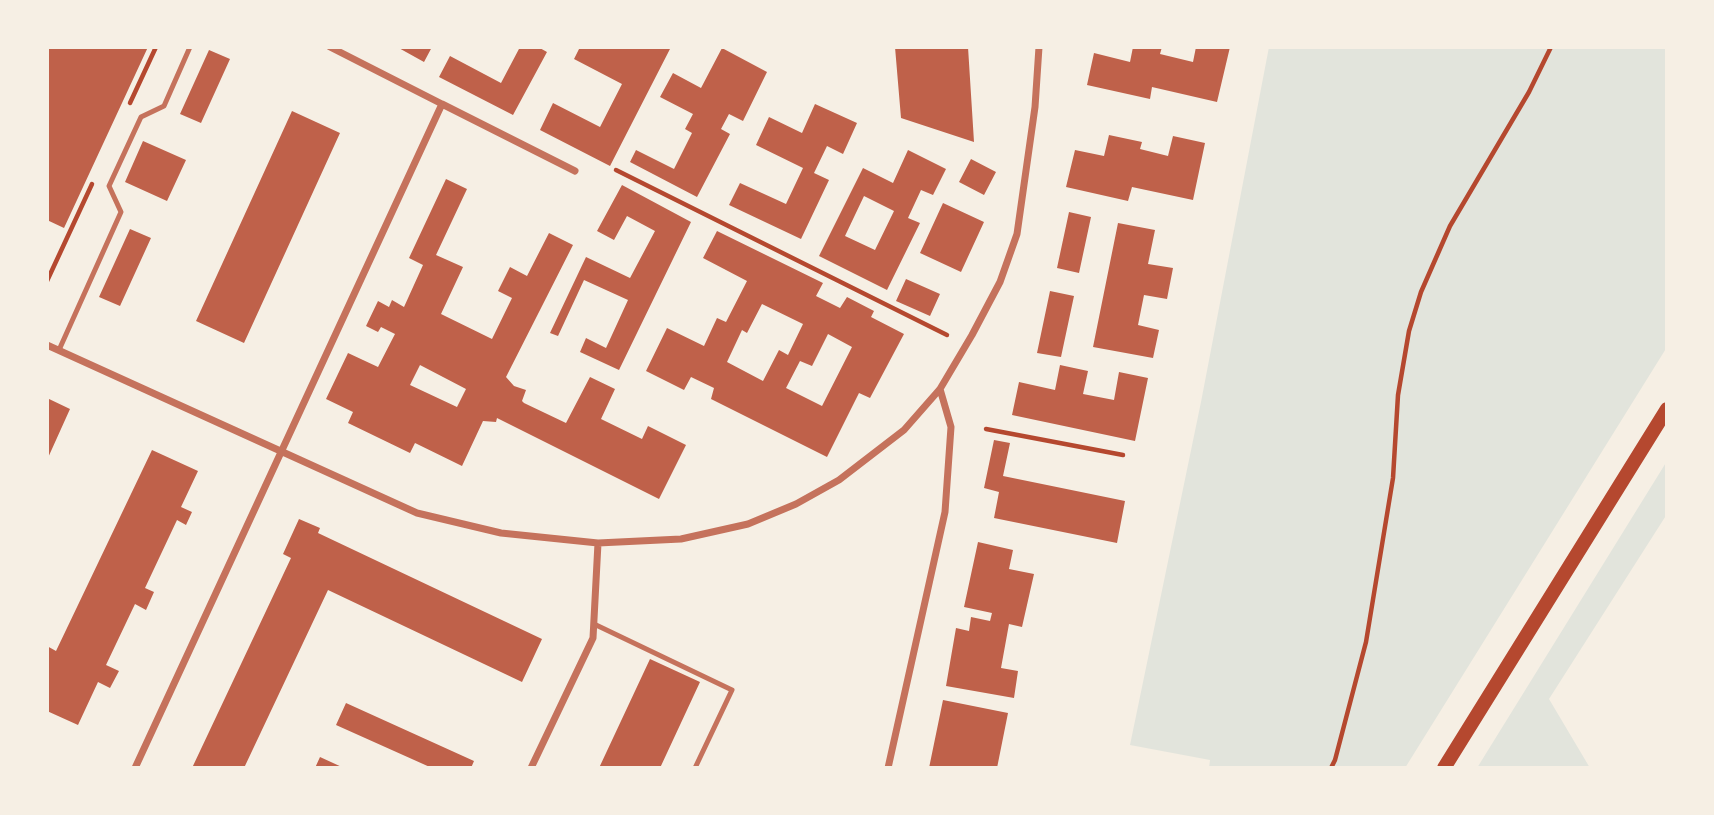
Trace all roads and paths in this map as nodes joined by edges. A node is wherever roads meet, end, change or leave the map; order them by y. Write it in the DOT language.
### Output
graph roads {
  1 [pos="190,47"];
  2 [pos="330,47"];
  3 [pos="1038,47"];
  4 [pos="1551,47"];
  5 [pos="442,104"];
  6 [pos="616,170"];
  7 [pos="575,171"];
  8 [pos="47,264"];
  9 [pos="54,267"];
  10 [pos="947,335"];
  11 [pos="47,345"];
  12 [pos="59,350"];
  13 [pos="940,388"];
  14 [pos="1667,409"];
  15 [pos="986,429"];
  16 [pos="282,450"];
  17 [pos="1123,454"];
  18 [pos="598,543"];
  19 [pos="594,624"];
  20 [pos="135,768"];
  21 [pos="531,768"];
  22 [pos="695,768"];
  23 [pos="888,768"];
  24 [pos="1331,768"];
  25 [pos="1444,768"];
  1 -- 12 [label="lane"];
  2 -- 5 [label="street"];
  3 -- 13 [label="street"];
  4 -- 24 [label="path"];
  5 -- 7 [label="street"];
  5 -- 16 [label="street"];
  6 -- 10 [label="path"];
  8 -- 9 [label="path"];
  11 -- 12 [label="street"];
  12 -- 16 [label="street"];
  13 -- 18 [label="street"];
  13 -- 23 [label="street"];
  14 -- 25 [label="main road"];
  15 -- 17 [label="path"];
  16 -- 18 [label="street"];
  16 -- 20 [label="street"];
  18 -- 19 [label="street"];
  19 -- 21 [label="street"];
  19 -- 22 [label="lane"];
}
